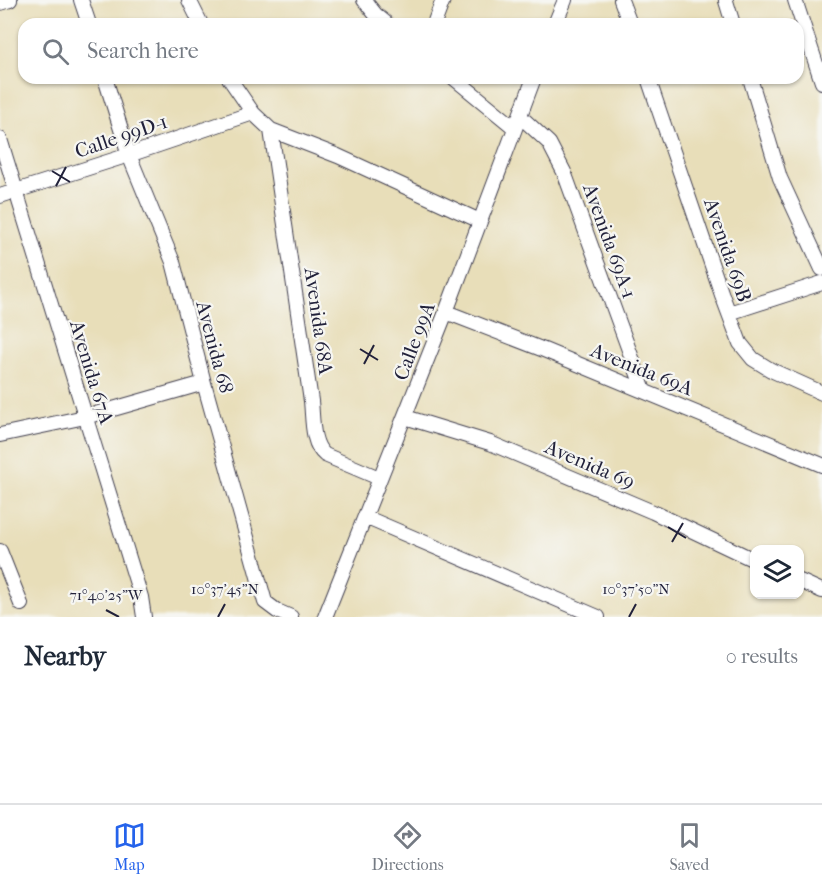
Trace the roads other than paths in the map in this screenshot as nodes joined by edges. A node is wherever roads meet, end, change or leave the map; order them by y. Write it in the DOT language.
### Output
graph roads {
  1 [pos="10,0"];
  2 [pos="81,0"];
  3 [pos="189,0"];
  4 [pos="364,0"];
  5 [pos="443,0"];
  6 [pos="565,0"];
  7 [pos="621,0"];
  8 [pos="795,0"];
  9 [pos="726,1"];
  10 [pos="0,3"];
  11 [pos="87,18"];
  12 [pos="198,18"];
  13 [pos="380,18"];
  14 [pos="436,18"];
  15 [pos="558,18"];
  16 [pos="628,18"];
  17 [pos="731,18"];
  18 [pos="801,18"];
  19 [pos="804,27"];
  20 [pos="822,82"];
  21 [pos="107,84"];
  22 [pos="233,84"];
  23 [pos="463,84"];
  24 [pos="532,84"];
  25 [pos="650,84"];
  26 [pos="752,84"];
  27 [pos="253,113"];
  28 [pos="517,122"];
  29 [pos="271,130"];
  30 [pos="0,139"];
  31 [pos="129,155"];
  32 [pos="16,191"];
  33 [pos="0,196"];
  34 [pos="480,221"];
  35 [pos="822,269"];
  36 [pos="822,284"];
  37 [pos="446,312"];
  38 [pos="729,313"];
  39 [pos="204,383"];
  40 [pos="644,391"];
  41 [pos="822,393"];
  42 [pos="85,417"];
  43 [pos="405,417"];
  44 [pos="0,435"];
  45 [pos="822,465"];
  46 [pos="380,478"];
  47 [pos="365,517"];
  48 [pos="0,551"];
  49 [pos="750,558"];
  50 [pos="804,583"];
  51 [pos="822,591"];
  52 [pos="21,603"];
  53 [pos="144,617"];
  54 [pos="291,617"];
  55 [pos="325,617"];
  56 [pos="598,617"];
  1 -- 10 [label="street"];
  2 -- 11 [label="street"];
  3 -- 12 [label="street"];
  4 -- 13 [label="street"];
  5 -- 14 [label="street"];
  6 -- 15 [label="street"];
  7 -- 16 [label="street"];
  8 -- 18 [label="street"];
  9 -- 17 [label="street"];
  19 -- 20 [label="street"];
  21 -- 31 [label="street, Avenida 68"];
  22 -- 27 [label="street"];
  23 -- 28 [label="street, Avenida 69A-1"];
  24 -- 28 [label="street, Calle 99A"];
  25 -- 38 [label="street, Avenida 69B"];
  26 -- 35 [label="street"];
  27 -- 29 [label="street"];
  27 -- 31 [label="street, Calle 99D-1"];
  28 -- 34 [label="street, Calle 99A"];
  28 -- 40 [label="street, Avenida 69A-1"];
  29 -- 34 [label="street"];
  29 -- 46 [label="street, Avenida 68A"];
  30 -- 32 [label="street, Avenida 67A"];
  31 -- 32 [label="street, Calle 99D-1"];
  31 -- 39 [label="street, Avenida 68"];
  32 -- 33 [label="street, Calle 99D-1"];
  32 -- 42 [label="street, Avenida 67A"];
  34 -- 37 [label="street, Calle 99A"];
  36 -- 38 [label="street"];
  37 -- 40 [label="street, Avenida 69A"];
  37 -- 43 [label="street, Calle 99A"];
  38 -- 41 [label="street, Avenida 69B"];
  39 -- 42 [label="street"];
  39 -- 54 [label="street, Avenida 68"];
  40 -- 45 [label="street, Avenida 69A"];
  42 -- 44 [label="street"];
  42 -- 53 [label="street, Avenida 67A"];
  43 -- 46 [label="street, Calle 99A"];
  43 -- 49 [label="street, Avenida 69"];
  46 -- 47 [label="street, Calle 99A"];
  47 -- 55 [label="street, Calle 99A"];
  47 -- 56 [label="street"];
  48 -- 52 [label="street"];
  50 -- 51 [label="street"];
}
